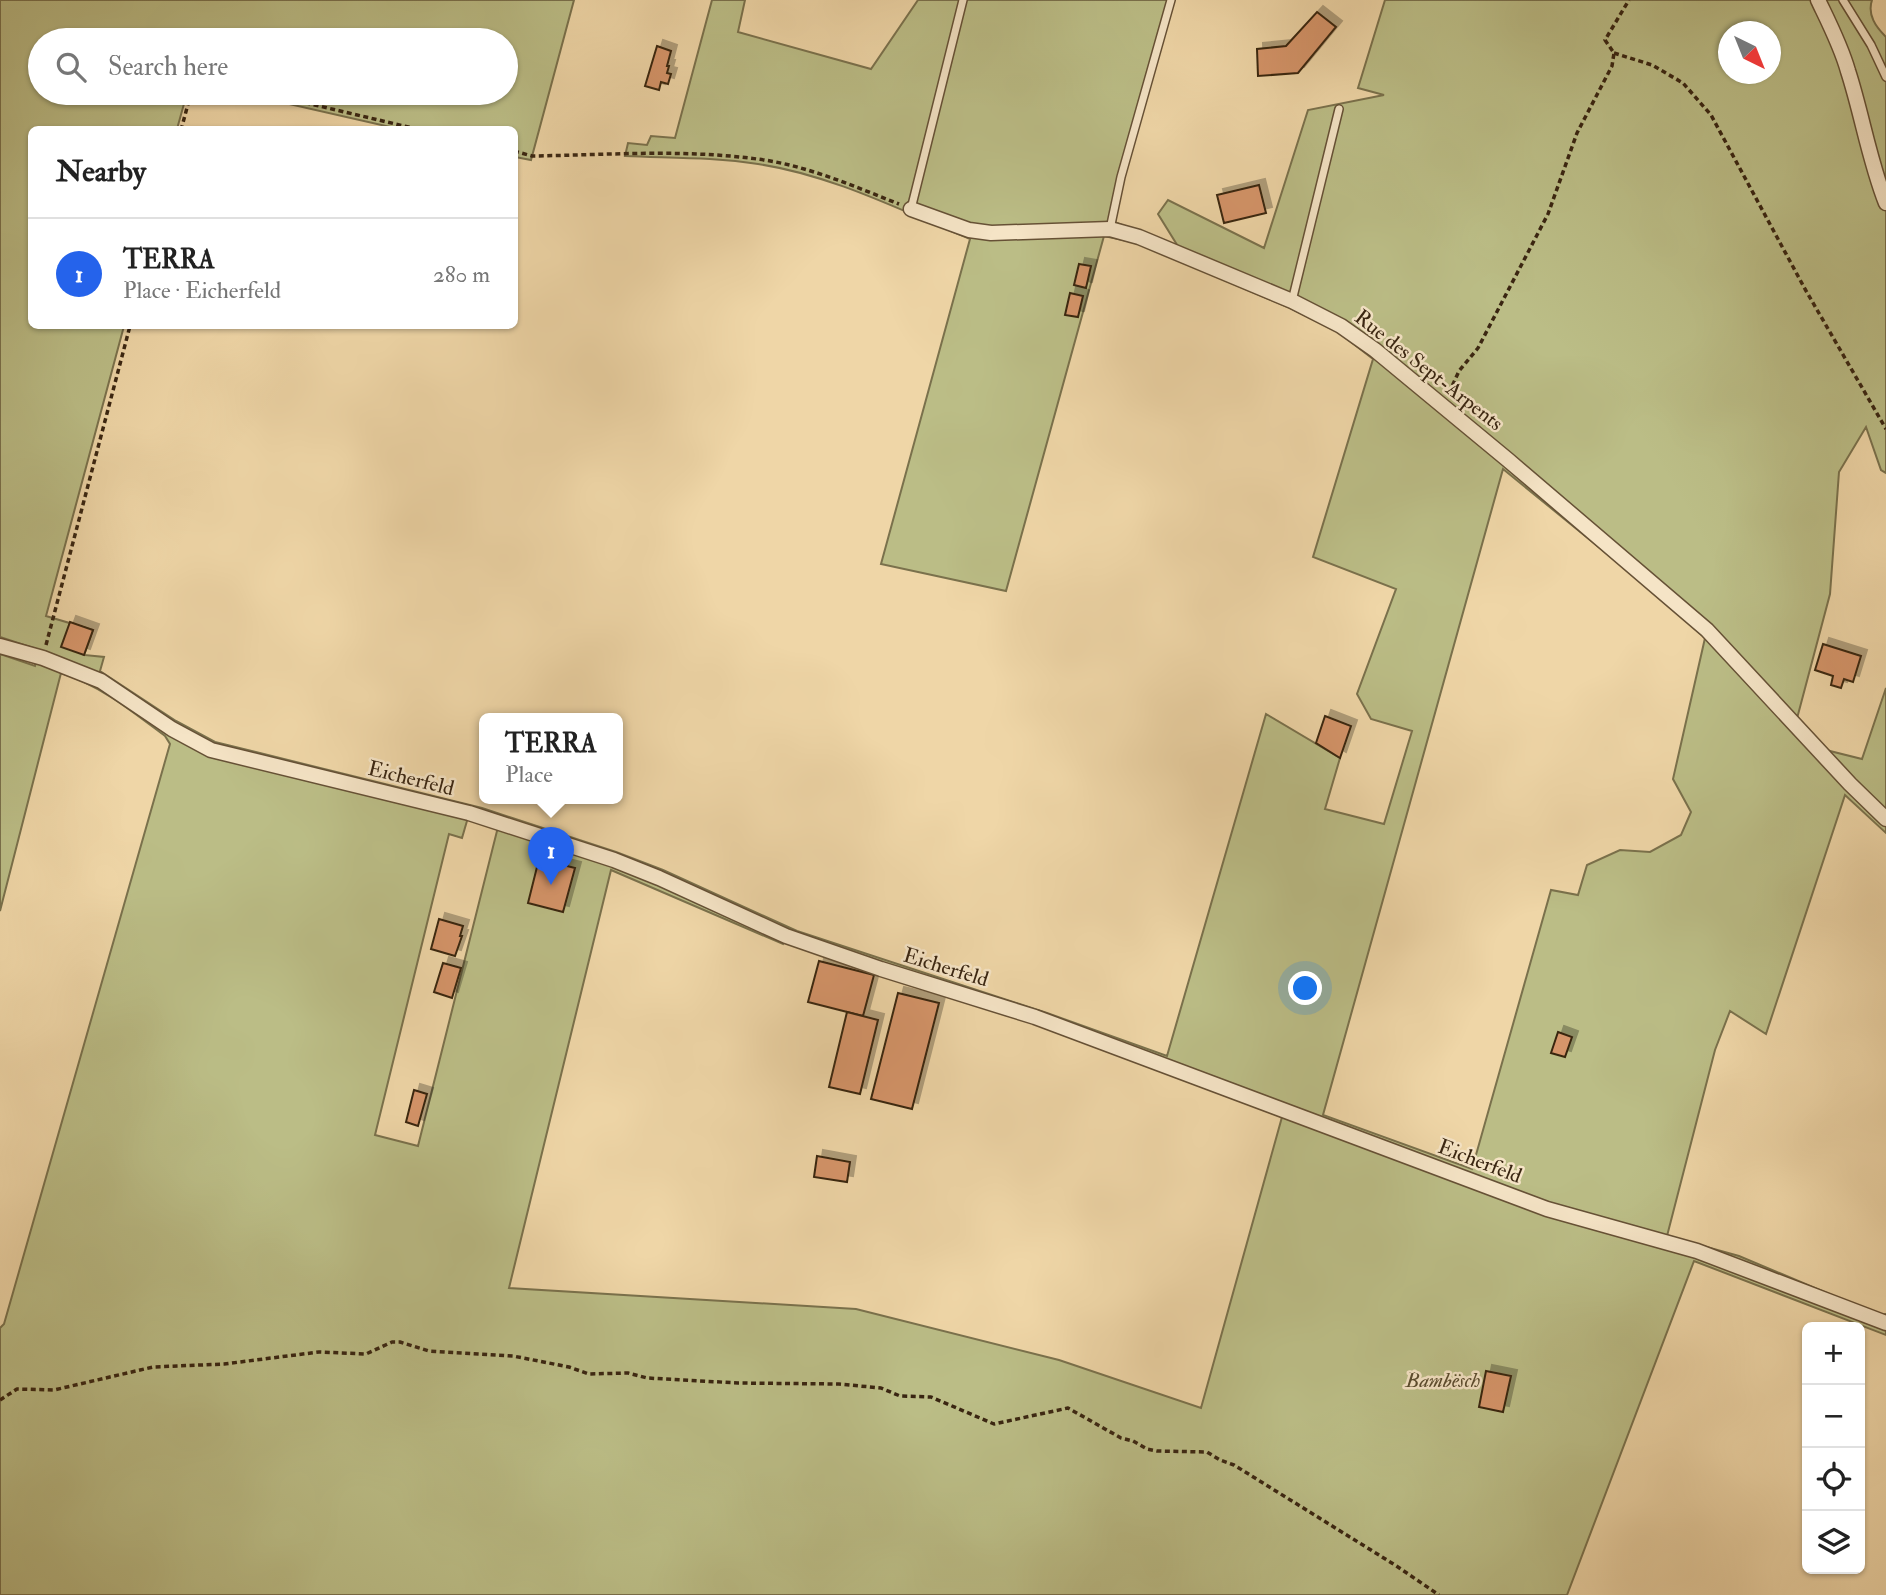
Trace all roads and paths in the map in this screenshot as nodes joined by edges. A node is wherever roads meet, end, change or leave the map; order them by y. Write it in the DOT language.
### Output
graph roads {
  1 [pos="963,0"];
  2 [pos="1171,0"];
  3 [pos="1629,0"];
  4 [pos="1818,0"];
  5 [pos="1843,0"];
  6 [pos="1614,53"];
  7 [pos="1886,77"];
  8 [pos="188,105"];
  9 [pos="315,105"];
  10 [pos="1339,109"];
  11 [pos="182,126"];
  12 [pos="404,126"];
  13 [pos="518,153"];
  14 [pos="1886,203"];
  15 [pos="911,209"];
  16 [pos="1110,229"];
  17 [pos="1292,301"];
  18 [pos="129,329"];
  19 [pos="1443,407"];
  20 [pos="1886,429"];
  21 [pos="0,646"];
  22 [pos="43,658"];
  23 [pos="1886,819"];
  24 [pos="1886,1323"];
  25 [pos="0,1400"];
  26 [pos="1439,1595"];
  1 -- 15 [label="lane"];
  2 -- 16 [label="lane"];
  3 -- 6 [label="path"];
  4 -- 14 [label="street"];
  5 -- 7 [label="lane"];
  6 -- 19 [label="path"];
  6 -- 20 [label="path"];
  8 -- 11 [label="path"];
  9 -- 12 [label="path"];
  10 -- 17 [label="lane"];
  13 -- 15 [label="path"];
  15 -- 16 [label="street, Rue des Sept-Arpents"];
  16 -- 17 [label="street, Rue des Sept-Arpents"];
  17 -- 19 [label="street, Rue des Sept-Arpents"];
  18 -- 22 [label="path"];
  19 -- 23 [label="street, Rue des Sept-Arpents"];
  21 -- 22 [label="street, Eicherfeld"];
  22 -- 24 [label="street, Eicherfeld"];
  25 -- 26 [label="path"];
}
